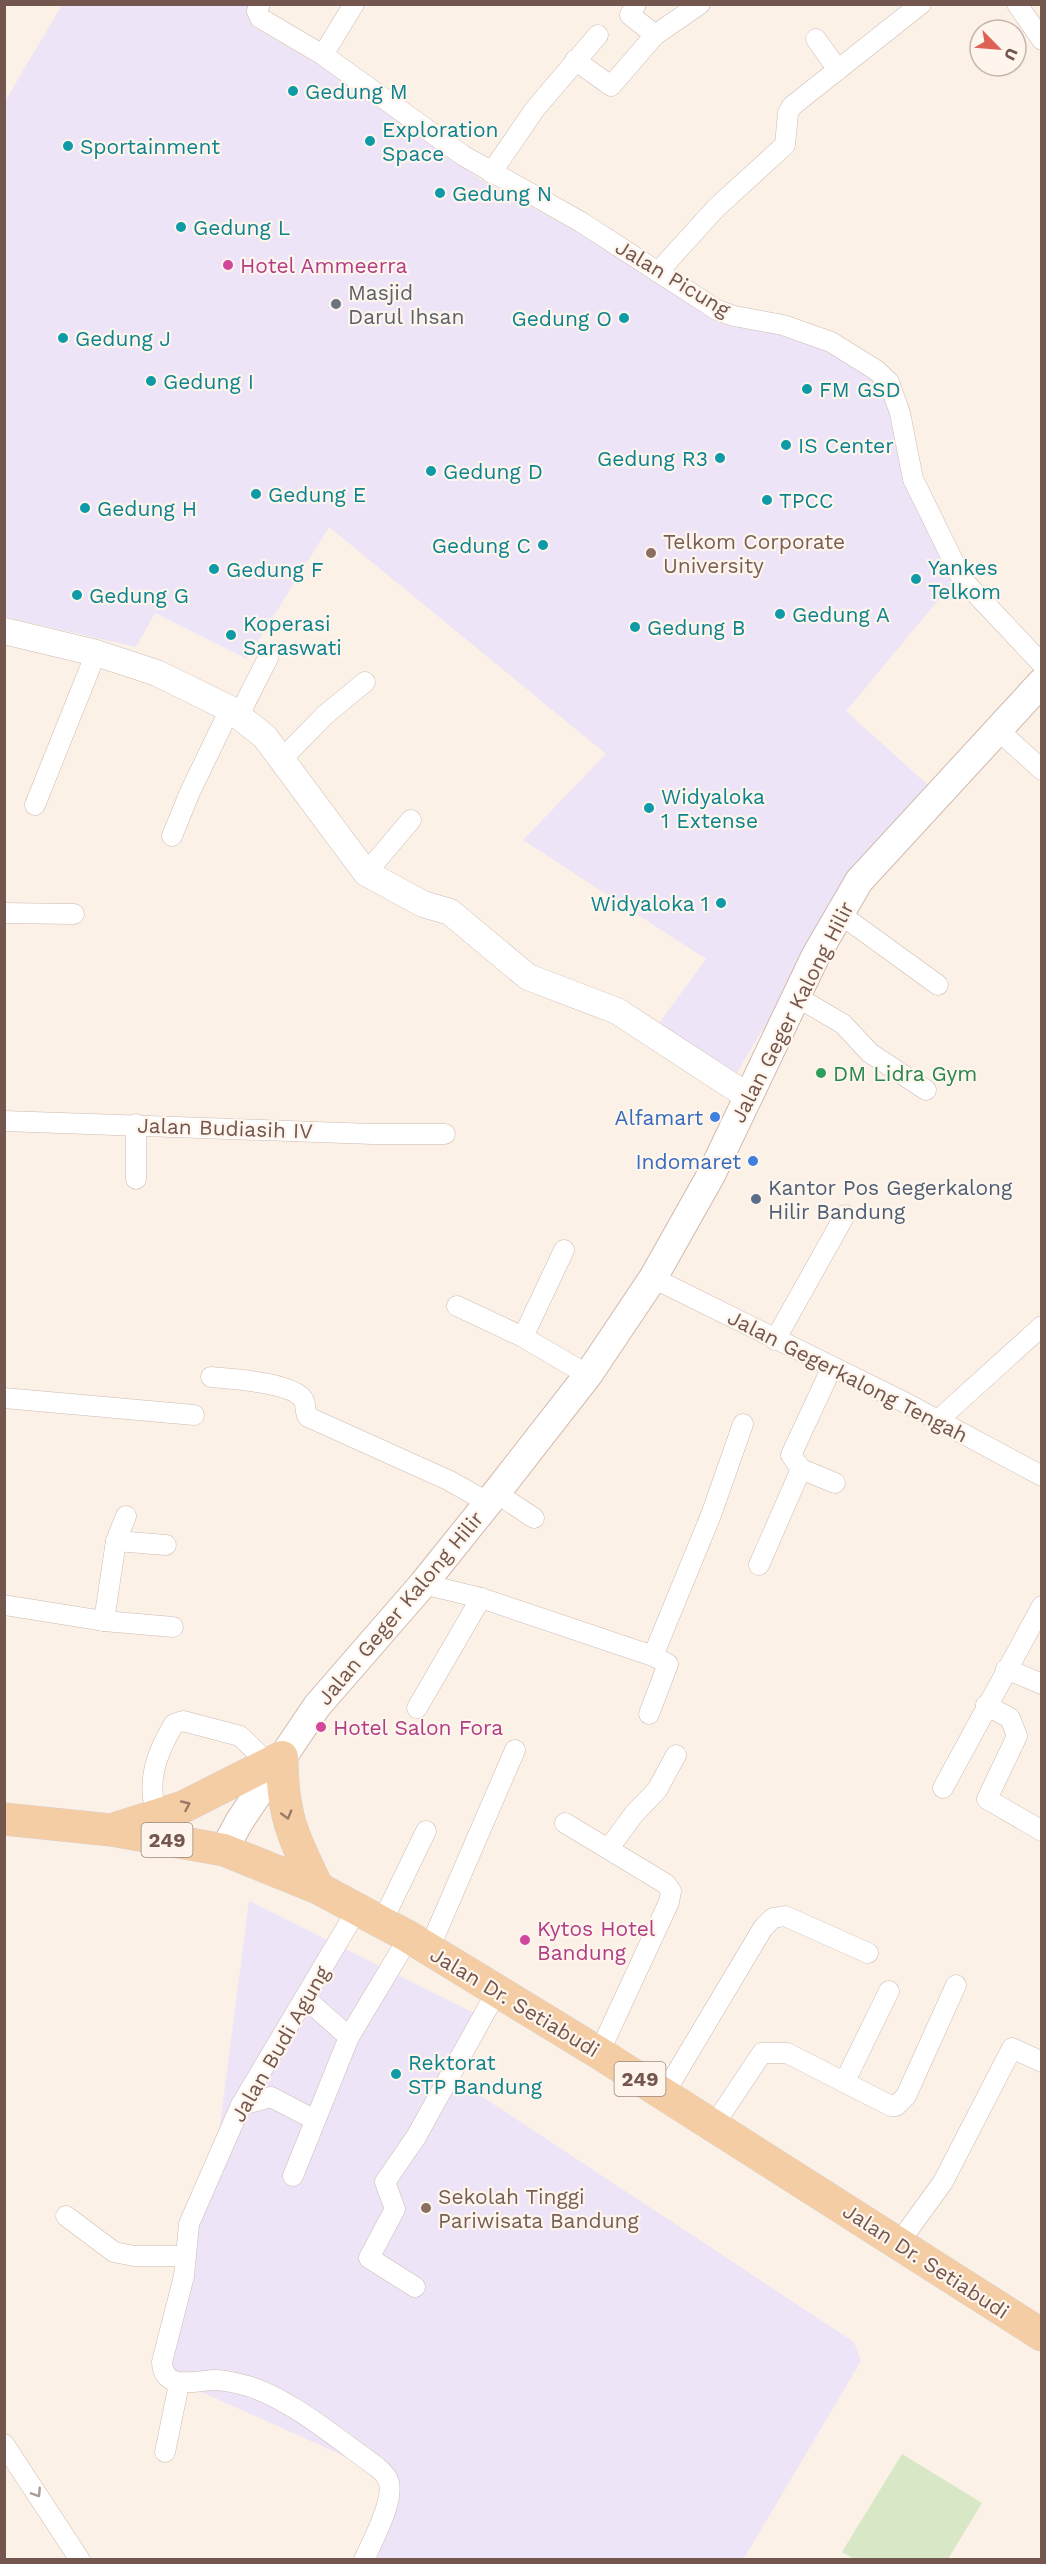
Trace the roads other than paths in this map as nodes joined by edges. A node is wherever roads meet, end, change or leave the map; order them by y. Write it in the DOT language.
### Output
graph roads {
  1 [pos="354,4"];
  2 [pos="636,4"];
  3 [pos="700,4"];
  4 [pos="921,4"];
  5 [pos="258,7"];
  6 [pos="1022,7"];
  7 [pos="598,35"];
  8 [pos="655,35"];
  9 [pos="816,39"];
  10 [pos="1041,40"];
  11 [pos="323,55"];
  12 [pos="574,60"];
  13 [pos="838,70"];
  14 [pos="491,173"];
  15 [pos="658,272"];
  16 [pos="4,632"];
  17 [pos="96,653"];
  18 [pos="268,658"];
  19 [pos="1041,664"];
  20 [pos="365,682"];
  21 [pos="1041,682"];
  22 [pos="234,712"];
  23 [pos="997,729"];
  24 [pos="282,759"];
  25 [pos="1041,770"];
  26 [pos="35,804"];
  27 [pos="411,820"];
  28 [pos="172,836"];
  29 [pos="366,873"];
  30 [pos="4,913"];
  31 [pos="74,914"];
  32 [pos="840,914"];
  33 [pos="938,985"];
  34 [pos="797,997"];
  35 [pos="926,1090"];
  36 [pos="749,1097"];
  37 [pos="4,1121"];
  38 [pos="136,1124"];
  39 [pos="445,1134"];
  40 [pos="136,1179"];
  41 [pos="845,1215"];
  42 [pos="564,1250"];
  43 [pos="653,1278"];
  44 [pos="457,1306"];
  45 [pos="1041,1326"];
  46 [pos="523,1338"];
  47 [pos="775,1340"];
  48 [pos="832,1367"];
  49 [pos="588,1375"];
  50 [pos="211,1377"];
  51 [pos="12,1398"];
  52 [pos="194,1415"];
  53 [pos="937,1420"];
  54 [pos="743,1424"];
  55 [pos="801,1469"];
  56 [pos="1041,1476"];
  57 [pos="835,1483"];
  58 [pos="492,1498"];
  59 [pos="126,1516"];
  60 [pos="534,1518"];
  61 [pos="116,1541"];
  62 [pos="166,1545"];
  63 [pos="759,1565"];
  64 [pos="423,1584"];
  65 [pos="481,1598"];
  66 [pos="4,1605"];
  67 [pos="1041,1606"];
  68 [pos="104,1621"];
  69 [pos="173,1627"];
  70 [pos="653,1656"];
  71 [pos="1006,1669"];
  72 [pos="1041,1684"];
  73 [pos="986,1705"];
  74 [pos="417,1708"];
  75 [pos="649,1714"];
  76 [pos="515,1750"];
  77 [pos="676,1755"];
  78 [pos="275,1760"];
  79 [pos="943,1788"];
  80 [pos="157,1816"];
  81 [pos="4,1819"];
  82 [pos="565,1823"];
  83 [pos="111,1830"];
  84 [pos="426,1830"];
  85 [pos="1041,1831"];
  86 [pos="609,1848"];
  87 [pos="224,1850"];
  88 [pos="318,1888"];
  89 [pos="370,1915"];
  90 [pos="419,1943"];
  91 [pos="868,1953"];
  92 [pos="956,1985"];
  93 [pos="497,1991"];
  94 [pos="889,1991"];
  95 [pos="306,1999"];
  96 [pos="349,2037"];
  97 [pos="599,2053"];
  98 [pos="1041,2062"];
  99 [pos="845,2080"];
  100 [pos="664,2094"];
  101 [pos="241,2104"];
  102 [pos="315,2120"];
  103 [pos="714,2125"];
  104 [pos="293,2176"];
  105 [pos="66,2216"];
  106 [pos="898,2244"];
  107 [pos="185,2256"];
  108 [pos="415,2287"];
  109 [pos="1040,2332"];
  110 [pos="179,2384"];
  111 [pos="4,2444"];
  112 [pos="165,2452"];
  113 [pos="80,2559"];
  114 [pos="364,2559"];
  1 -- 11 [label="street"];
  2 -- 8 [label="street"];
  3 -- 8 [label="street"];
  4 -- 13 [label="street"];
  5 -- 11 [label="street, Jalan Picung"];
  6 -- 10 [label="street"];
  7 -- 12 [label="street"];
  8 -- 12 [label="street"];
  9 -- 13 [label="street"];
  11 -- 14 [label="street, Jalan Picung"];
  12 -- 14 [label="street"];
  13 -- 15 [label="street"];
  14 -- 15 [label="street, Jalan Picung"];
  15 -- 19 [label="street, Jalan Picung"];
  16 -- 17 [label="street"];
  17 -- 22 [label="street"];
  17 -- 26 [label="street"];
  18 -- 22 [label="street"];
  20 -- 24 [label="street"];
  21 -- 23 [label="main road, Jalan Geger Kalong Hilir"];
  22 -- 24 [label="street"];
  22 -- 28 [label="street"];
  23 -- 25 [label="street"];
  23 -- 32 [label="main road, Jalan Geger Kalong Hilir"];
  24 -- 29 [label="street"];
  27 -- 29 [label="street"];
  29 -- 36 [label="street"];
  30 -- 31 [label="street"];
  32 -- 33 [label="street"];
  32 -- 34 [label="main road, Jalan Geger Kalong Hilir"];
  34 -- 35 [label="street"];
  34 -- 36 [label="main road, Jalan Geger Kalong Hilir"];
  36 -- 43 [label="main road, Jalan Geger Kalong Hilir"];
  37 -- 38 [label="street, Jalan Budiasih IV"];
  38 -- 39 [label="street, Jalan Budiasih IV"];
  38 -- 40 [label="street"];
  41 -- 47 [label="street"];
  42 -- 46 [label="street"];
  43 -- 47 [label="street, Jalan Gegerkalong Tengah"];
  43 -- 49 [label="main road, Jalan Geger Kalong Hilir"];
  44 -- 46 [label="street"];
  45 -- 53 [label="street"];
  46 -- 49 [label="street"];
  47 -- 48 [label="street, Jalan Gegerkalong Tengah"];
  48 -- 53 [label="street, Jalan Gegerkalong Tengah"];
  48 -- 55 [label="street"];
  49 -- 58 [label="main road, Jalan Geger Kalong Hilir"];
  50 -- 58 [label="street"];
  51 -- 52 [label="street"];
  53 -- 56 [label="street, Jalan Gegerkalong Tengah"];
  54 -- 70 [label="street"];
  55 -- 57 [label="street"];
  55 -- 63 [label="street"];
  58 -- 60 [label="street"];
  58 -- 64 [label="main road, Jalan Geger Kalong Hilir"];
  59 -- 61 [label="street"];
  61 -- 62 [label="street"];
  61 -- 68 [label="street"];
  64 -- 65 [label="street"];
  64 -- 78 [label="main road, Jalan Geger Kalong Hilir"];
  65 -- 70 [label="street"];
  65 -- 74 [label="street"];
  66 -- 68 [label="street"];
  67 -- 71 [label="street"];
  68 -- 69 [label="street"];
  70 -- 75 [label="street"];
  71 -- 72 [label="street"];
  71 -- 73 [label="street"];
  73 -- 79 [label="street"];
  73 -- 85 [label="street"];
  76 -- 90 [label="street"];
  77 -- 86 [label="street"];
  80 -- 78 [label="main road, one-way"];
  78 -- 80 [label="street"];
  78 -- 87 [label="main road, Jalan Geger Kalong Hilir"];
  78 -- 88 [label="main road, one-way"];
  80 -- 83 [label="main road"];
  81 -- 83 [label="main road, Jalan Dr. Setiabudi / 249"];
  82 -- 86 [label="street"];
  83 -- 87 [label="main road, Jalan Dr. Setiabudi / 249"];
  84 -- 89 [label="street, Jalan Budi Agung"];
  86 -- 97 [label="street"];
  87 -- 88 [label="main road, Jalan Dr. Setiabudi / 249"];
  88 -- 89 [label="main road, Jalan Dr. Setiabudi / 249"];
  89 -- 90 [label="main road, Jalan Dr. Setiabudi / 249"];
  89 -- 95 [label="street, Jalan Budi Agung"];
  90 -- 93 [label="main road, Jalan Dr. Setiabudi / 249"];
  90 -- 96 [label="street"];
  91 -- 100 [label="street"];
  92 -- 99 [label="street"];
  93 -- 97 [label="main road, Jalan Dr. Setiabudi / 249"];
  93 -- 108 [label="street"];
  94 -- 99 [label="street"];
  95 -- 96 [label="street"];
  95 -- 101 [label="street, Jalan Budi Agung"];
  96 -- 102 [label="street"];
  97 -- 100 [label="main road, Jalan Dr. Setiabudi / 249"];
  98 -- 106 [label="street"];
  99 -- 103 [label="street"];
  100 -- 103 [label="main road, Jalan Dr. Setiabudi / 249"];
  101 -- 102 [label="street"];
  101 -- 107 [label="street, Jalan Budi Agung"];
  102 -- 104 [label="street"];
  103 -- 106 [label="main road, Jalan Dr. Setiabudi / 249"];
  105 -- 107 [label="street"];
  106 -- 109 [label="main road, Jalan Dr. Setiabudi / 249"];
  107 -- 110 [label="street, Jalan Budi Agung"];
  110 -- 112 [label="street"];
  110 -- 114 [label="street"];
  111 -- 113 [label="street, one-way"];
}
